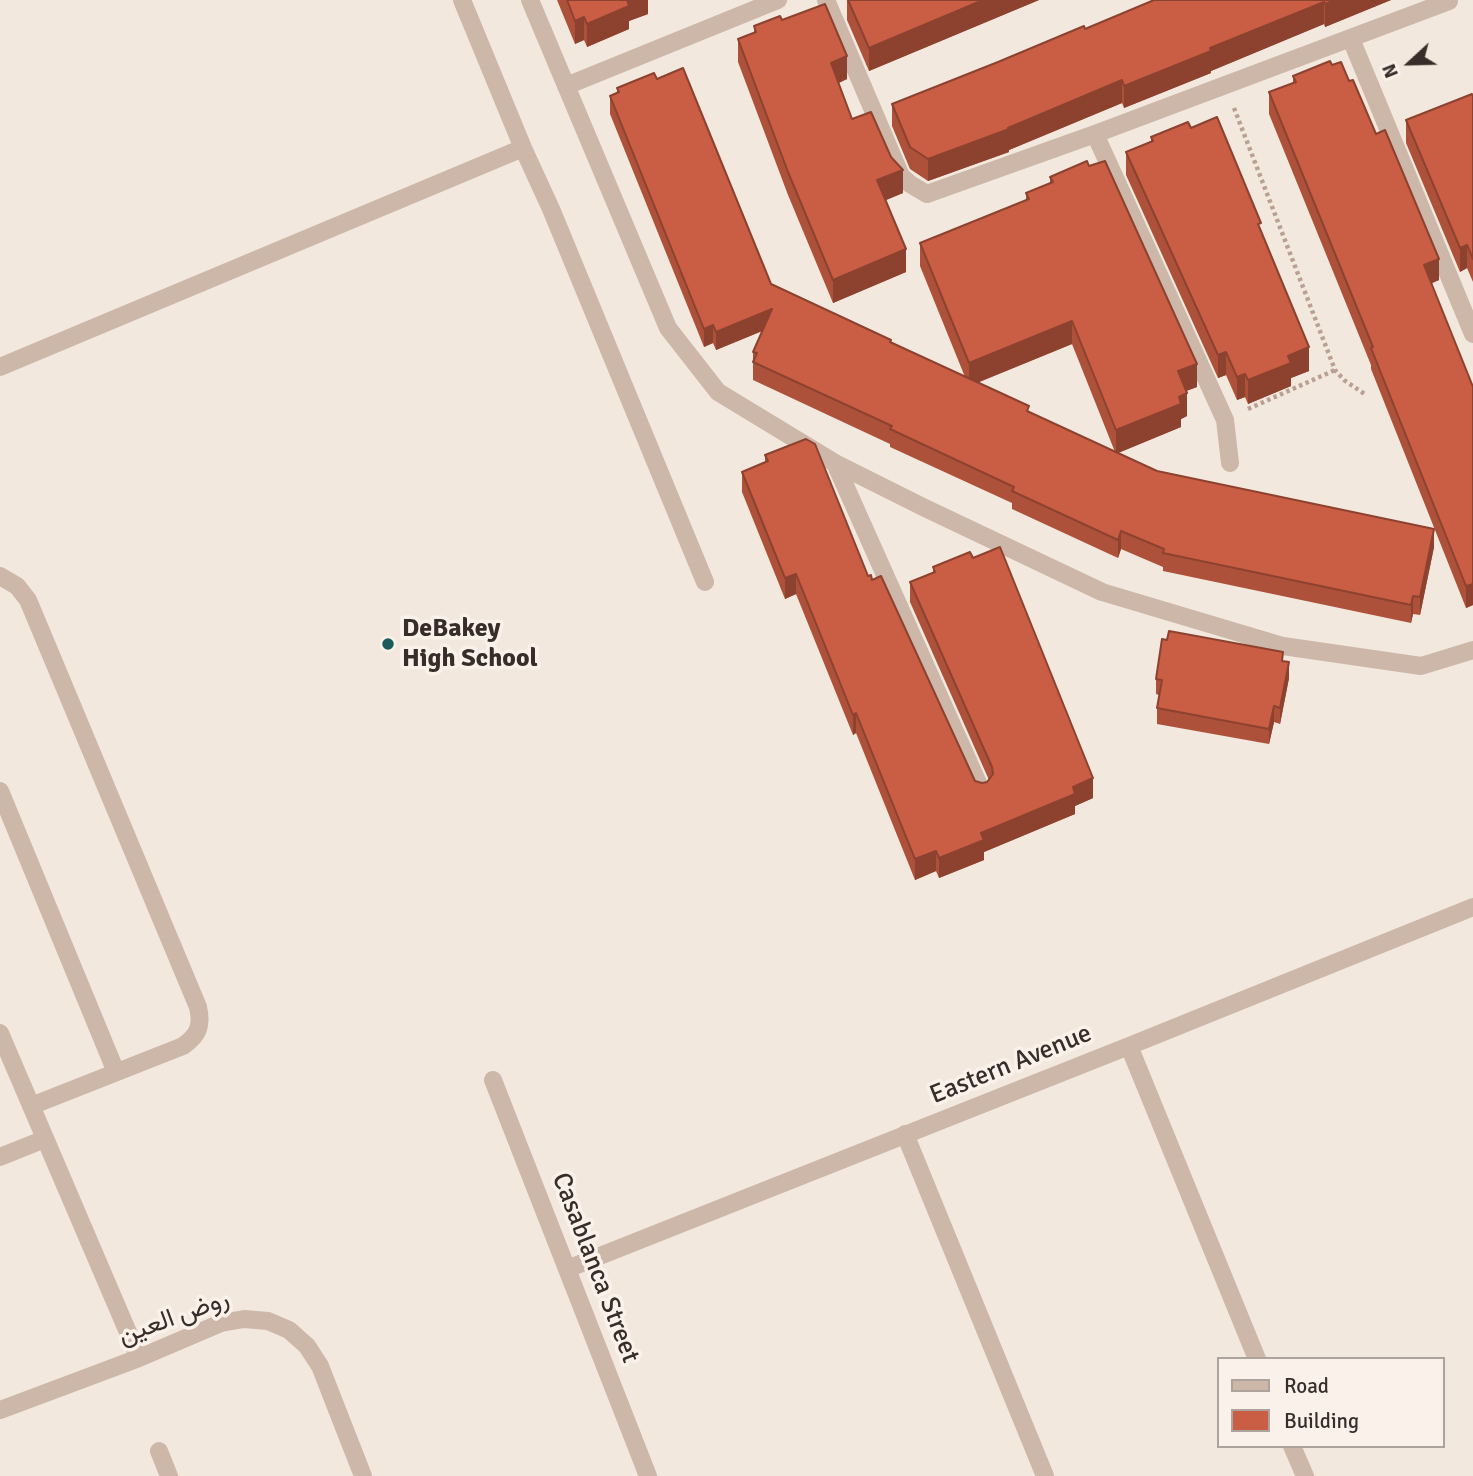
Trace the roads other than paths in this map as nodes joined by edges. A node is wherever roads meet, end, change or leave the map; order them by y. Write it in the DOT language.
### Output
graph roads {
  1 [pos="462,0"];
  2 [pos="530,0"];
  3 [pos="778,0"];
  4 [pos="826,0"];
  5 [pos="1450,1"];
  6 [pos="1351,39"];
  7 [pos="566,86"];
  8 [pos="1095,134"];
  9 [pos="523,148"];
  10 [pos="1473,334"];
  11 [pos="0,367"];
  12 [pos="835,463"];
  13 [pos="1230,463"];
  14 [pos="0,576"];
  15 [pos="705,582"];
  16 [pos="1473,650"];
  17 [pos="0,791"];
  18 [pos="982,792"];
  19 [pos="1473,907"];
  20 [pos="0,1033"];
  21 [pos="1129,1046"];
  22 [pos="116,1072"];
  23 [pos="493,1080"];
  24 [pos="31,1106"];
  25 [pos="905,1134"];
  26 [pos="45,1139"];
  27 [pos="0,1157"];
  28 [pos="567,1269"];
  29 [pos="1256,1357"];
  30 [pos="139,1358"];
  31 [pos="0,1410"];
  32 [pos="1293,1448"];
  33 [pos="159,1451"];
  34 [pos="169,1476"];
  35 [pos="363,1476"];
  36 [pos="648,1476"];
  37 [pos="1045,1476"];
  38 [pos="1305,1476"];
  1 -- 9 [label="street"];
  2 -- 7 [label="street"];
  3 -- 7 [label="street"];
  4 -- 8 [label="street"];
  5 -- 6 [label="street"];
  6 -- 8 [label="street"];
  6 -- 10 [label="street"];
  7 -- 12 [label="street"];
  8 -- 13 [label="street"];
  9 -- 11 [label="street"];
  9 -- 15 [label="street"];
  12 -- 16 [label="street"];
  12 -- 18 [label="street"];
  14 -- 22 [label="street"];
  17 -- 22 [label="street"];
  19 -- 21 [label="street, Eastern Avenue"];
  20 -- 24 [label="street"];
  21 -- 25 [label="street, Eastern Avenue"];
  21 -- 29 [label="street"];
  22 -- 24 [label="street"];
  23 -- 28 [label="street, Casablanca Street"];
  24 -- 26 [label="street"];
  25 -- 28 [label="street, Eastern Avenue"];
  25 -- 37 [label="street"];
  26 -- 27 [label="street"];
  26 -- 30 [label="street"];
  28 -- 36 [label="street, Casablanca Street"];
  30 -- 31 [label="street, روض العين"];
  30 -- 35 [label="street, روض العين"];
  32 -- 38 [label="street"];
  33 -- 34 [label="street"];
}
